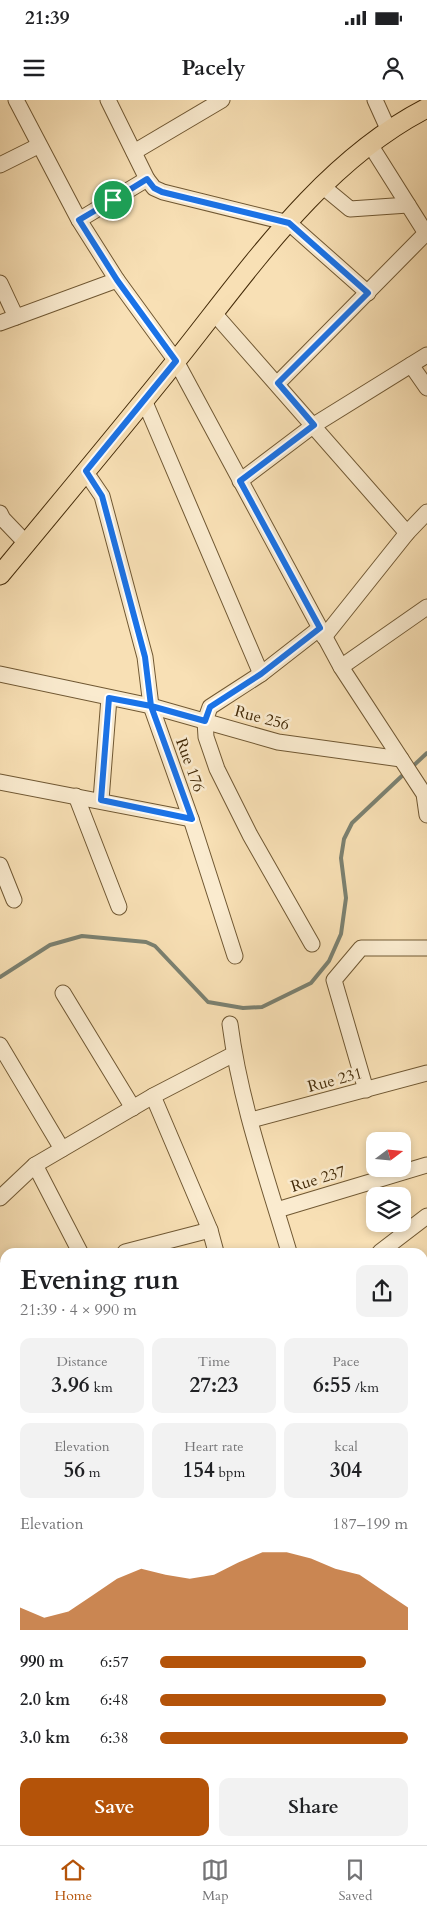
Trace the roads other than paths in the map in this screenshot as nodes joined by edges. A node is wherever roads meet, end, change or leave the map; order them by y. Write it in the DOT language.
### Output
graph roads {
  1 [pos="16,100"];
  2 [pos="108,100"];
  3 [pos="222,100"];
  4 [pos="375,100"];
  5 [pos="427,108"];
  6 [pos="388,131"];
  7 [pos="38,146"];
  8 [pos="370,146"];
  9 [pos="134,152"];
  10 [pos="0,165"];
  11 [pos="147,179"];
  12 [pos="321,185"];
  13 [pos="408,206"];
  14 [pos="79,220"];
  15 [pos="289,223"];
  16 [pos="426,233"];
  17 [pos="117,280"];
  18 [pos="0,283"];
  19 [pos="368,293"];
  20 [pos="213,312"];
  21 [pos="16,318"];
  22 [pos="0,323"];
  23 [pos="427,355"];
  24 [pos="176,361"];
  25 [pos="411,365"];
  26 [pos="278,383"];
  27 [pos="427,388"];
  28 [pos="144,400"];
  29 [pos="314,425"];
  30 [pos="86,471"];
  31 [pos="240,481"];
  32 [pos="427,512"];
  33 [pos="0,513"];
  34 [pos="408,533"];
  35 [pos="26,543"];
  36 [pos="0,575"];
  37 [pos="427,607"];
  38 [pos="322,633"];
  39 [pos="341,667"];
  40 [pos="0,674"];
  41 [pos="261,674"];
  42 [pos="109,698"];
  43 [pos="151,706"];
  44 [pos="205,721"];
  45 [pos="400,759"];
  46 [pos="0,782"];
  47 [pos="426,794"];
  48 [pos="76,796"];
  49 [pos="101,800"];
  50 [pos="427,815"];
  51 [pos="192,819"];
  52 [pos="0,865"];
  53 [pos="14,900"];
  54 [pos="119,907"];
  55 [pos="312,944"];
  56 [pos="427,948"];
  57 [pos="235,956"];
  58 [pos="63,993"];
  59 [pos="230,1024"];
  60 [pos="0,1045"];
  61 [pos="234,1054"];
  62 [pos="427,1073"];
  63 [pos="366,1090"];
  64 [pos="153,1096"];
  65 [pos="133,1108"];
  66 [pos="251,1120"];
  67 [pos="62,1149"];
  68 [pos="35,1165"];
  69 [pos="427,1165"];
  70 [pos="0,1198"];
  71 [pos="277,1210"];
  72 [pos="427,1216"];
  73 [pos="210,1230"];
  74 [pos="78,1248"];
  75 [pos="140,1248"];
  76 [pos="215,1248"];
  77 [pos="288,1248"];
  78 [pos="385,1248"];
  1 -- 7 [label="street"];
  2 -- 9 [label="street"];
  3 -- 9 [label="street"];
  4 -- 6 [label="street"];
  5 -- 6 [label="main road"];
  6 -- 8 [label="main road"];
  7 -- 10 [label="street"];
  7 -- 14 [label="street"];
  8 -- 12 [label="main road"];
  8 -- 13 [label="street"];
  9 -- 11 [label="street"];
  11 -- 14 [label="street"];
  11 -- 15 [label="street"];
  12 -- 13 [label="street"];
  12 -- 15 [label="main road"];
  13 -- 16 [label="street"];
  14 -- 17 [label="street"];
  15 -- 19 [label="street"];
  15 -- 20 [label="main road"];
  16 -- 19 [label="street"];
  17 -- 21 [label="street"];
  17 -- 24 [label="street"];
  18 -- 21 [label="street"];
  19 -- 26 [label="street"];
  20 -- 24 [label="main road"];
  20 -- 26 [label="street"];
  21 -- 22 [label="street"];
  23 -- 25 [label="street"];
  24 -- 28 [label="main road"];
  24 -- 31 [label="street"];
  25 -- 27 [label="street"];
  25 -- 29 [label="street"];
  26 -- 29 [label="street"];
  28 -- 30 [label="main road"];
  28 -- 41 [label="street"];
  29 -- 31 [label="street"];
  29 -- 34 [label="street"];
  30 -- 35 [label="main road"];
  30 -- 43 [label="street, Rue 176"];
  31 -- 38 [label="street"];
  32 -- 34 [label="street"];
  33 -- 35 [label="street"];
  34 -- 38 [label="street"];
  35 -- 36 [label="main road"];
  37 -- 39 [label="street"];
  38 -- 39 [label="street"];
  38 -- 41 [label="street"];
  39 -- 45 [label="street"];
  40 -- 42 [label="street, Rue 256"];
  41 -- 44 [label="street"];
  42 -- 43 [label="street, Rue 256"];
  42 -- 49 [label="street"];
  43 -- 44 [label="street, Rue 256"];
  43 -- 51 [label="street, Rue 176"];
  44 -- 45 [label="street, Rue 256"];
  44 -- 55 [label="street"];
  45 -- 47 [label="street"];
  46 -- 48 [label="street"];
  47 -- 50 [label="street"];
  48 -- 49 [label="street"];
  48 -- 54 [label="street"];
  49 -- 51 [label="street"];
  51 -- 57 [label="street, Rue 176"];
  52 -- 53 [label="street"];
  56 -- 63 [label="street"];
  58 -- 65 [label="street"];
  59 -- 61 [label="street"];
  60 -- 67 [label="street"];
  61 -- 64 [label="street"];
  61 -- 66 [label="street"];
  62 -- 63 [label="street, Rue 231"];
  63 -- 66 [label="street, Rue 231"];
  64 -- 65 [label="street"];
  64 -- 73 [label="street"];
  65 -- 67 [label="street"];
  66 -- 71 [label="street"];
  67 -- 68 [label="street"];
  68 -- 70 [label="street"];
  68 -- 74 [label="street"];
  69 -- 71 [label="street, Rue 237"];
  71 -- 77 [label="street"];
  72 -- 78 [label="street"];
  73 -- 75 [label="street"];
  73 -- 76 [label="street"];
}
